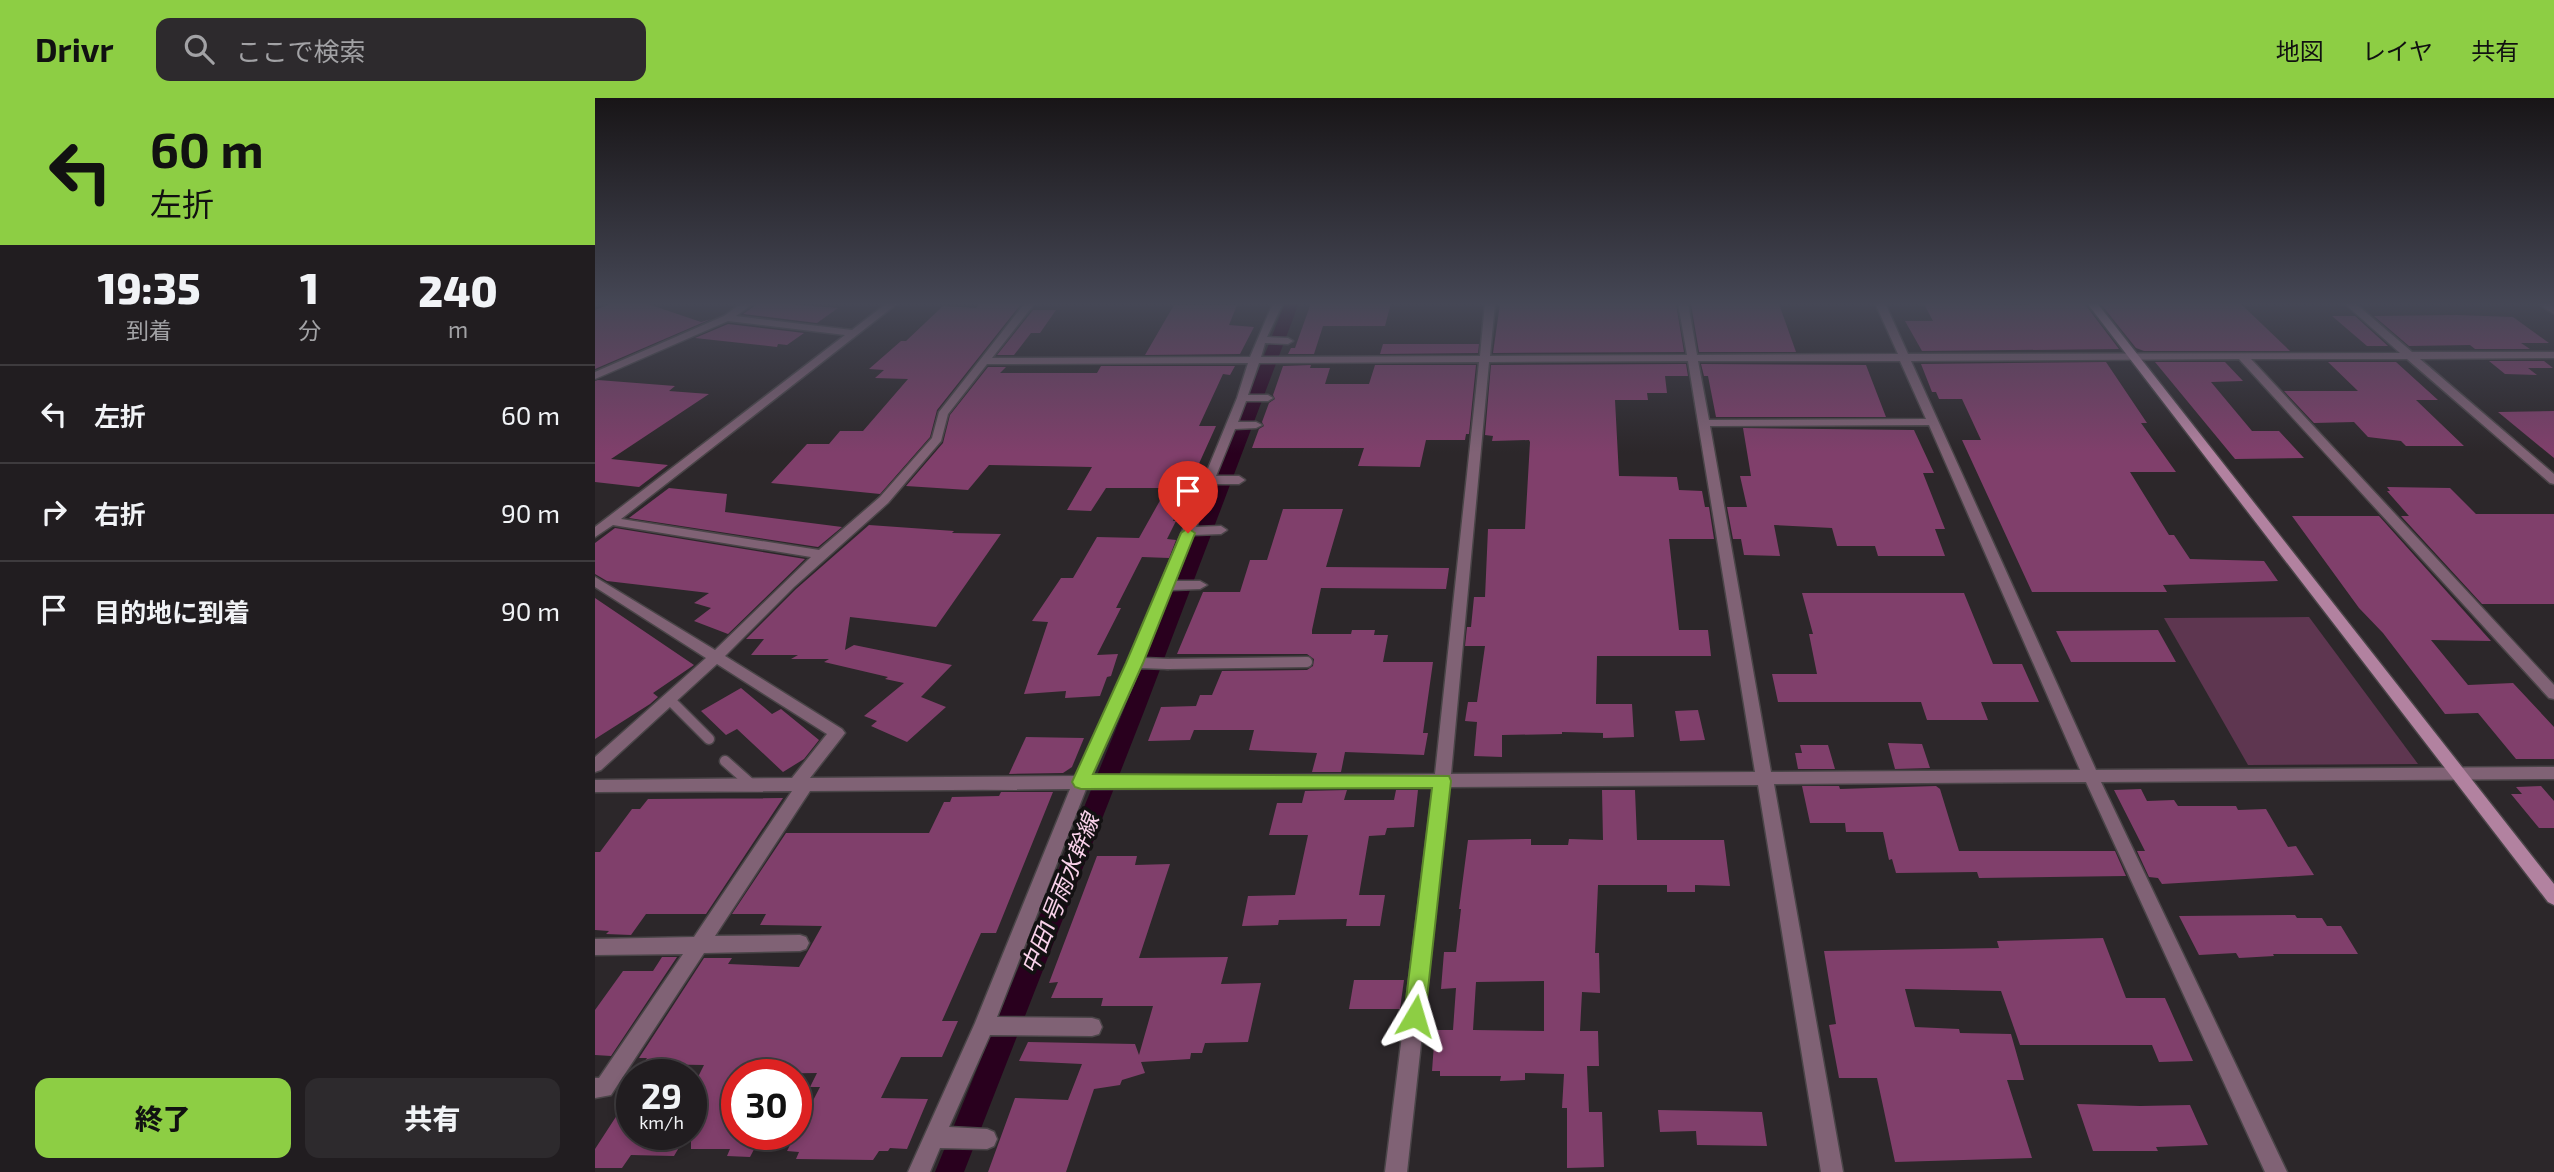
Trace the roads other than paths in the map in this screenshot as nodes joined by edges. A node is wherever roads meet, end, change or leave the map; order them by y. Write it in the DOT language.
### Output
graph roads {
  1 [pos="647,353"];
  2 [pos="829,353"];
  3 [pos="991,353"];
  4 [pos="1261,353"];
  5 [pos="1484,353"];
  6 [pos="1692,353"];
  7 [pos="1903,353"];
  8 [pos="2130,353"];
  9 [pos="2408,353"];
  10 [pos="2554,355"];
  11 [pos="1904,356"];
  12 [pos="2132,356"];
  13 [pos="2243,356"];
  14 [pos="2411,356"];
  15 [pos="1693,358"];
  16 [pos="1259,359"];
  17 [pos="1483,359"];
  18 [pos="985,361"];
  19 [pos="595,376"];
  20 [pos="1246,398"];
  21 [pos="1268,398"];
  22 [pos="1934,422"];
  23 [pos="1704,423"];
  24 [pos="1256,425"];
  25 [pos="1235,426"];
  26 [pos="1214,480"];
  27 [pos="1239,480"];
  28 [pos="2554,480"];
  29 [pos="610,522"];
  30 [pos="1221,530"];
  31 [pos="1194,531"];
  32 [pos="595,533"];
  33 [pos="822,555"];
  34 [pos="595,581"];
  35 [pos="1171,585"];
  36 [pos="1201,585"];
  37 [pos="717,656"];
  38 [pos="1307,662"];
  39 [pos="1141,664"];
  40 [pos="1168,664"];
  41 [pos="2554,694"];
  42 [pos="670,700"];
  43 [pos="709,738"];
  44 [pos="725,761"];
  45 [pos="595,766"];
  46 [pos="2554,773"];
  47 [pos="2459,775"];
  48 [pos="2091,777"];
  49 [pos="1765,780"];
  50 [pos="1442,781"];
  51 [pos="1081,782"];
  52 [pos="752,785"];
  53 [pos="801,785"];
  54 [pos="595,786"];
  55 [pos="2554,897"];
  56 [pos="800,943"];
  57 [pos="698,946"];
  58 [pos="595,947"];
  59 [pos="984,1026"];
  60 [pos="1092,1027"];
  61 [pos="595,1088"];
  62 [pos="934,1138"];
  63 [pos="987,1139"];
  64 [pos="919,1172"];
  65 [pos="1396,1172"];
  66 [pos="1832,1172"];
  67 [pos="2276,1172"];
  1 -- 19 [label="street"];
  2 -- 29 [label="street"];
  3 -- 18 [label="street"];
  4 -- 16 [label="street"];
  5 -- 17 [label="street"];
  6 -- 15 [label="street"];
  7 -- 11 [label="street"];
  8 -- 12 [label="street"];
  9 -- 14 [label="street"];
  10 -- 14 [label="street"];
  11 -- 12 [label="street"];
  11 -- 15 [label="street"];
  11 -- 22 [label="street"];
  12 -- 13 [label="street"];
  12 -- 47 [label="street"];
  13 -- 14 [label="street"];
  13 -- 41 [label="street"];
  14 -- 28 [label="street"];
  15 -- 17 [label="street"];
  15 -- 23 [label="street"];
  16 -- 17 [label="street"];
  16 -- 18 [label="street"];
  16 -- 20 [label="street"];
  17 -- 50 [label="street"];
  18 -- 33 [label="street"];
  20 -- 21 [label="street"];
  20 -- 25 [label="street"];
  22 -- 23 [label="street"];
  22 -- 48 [label="street"];
  23 -- 49 [label="street"];
  24 -- 25 [label="street"];
  25 -- 26 [label="street"];
  26 -- 27 [label="street"];
  26 -- 31 [label="street"];
  29 -- 32 [label="street"];
  29 -- 33 [label="street"];
  30 -- 31 [label="street"];
  31 -- 35 [label="street"];
  33 -- 37 [label="street"];
  34 -- 37 [label="street"];
  35 -- 36 [label="street"];
  35 -- 39 [label="street"];
  37 -- 42 [label="street"];
  37 -- 53 [label="street"];
  38 -- 40 [label="lane"];
  39 -- 40 [label="street"];
  39 -- 51 [label="street"];
  42 -- 43 [label="lane"];
  42 -- 45 [label="street"];
  44 -- 52 [label="lane"];
  46 -- 47 [label="street"];
  47 -- 48 [label="street"];
  47 -- 55 [label="street"];
  48 -- 49 [label="street"];
  48 -- 67 [label="street"];
  49 -- 50 [label="street"];
  49 -- 66 [label="street"];
  50 -- 51 [label="street"];
  50 -- 65 [label="street"];
  51 -- 53 [label="street"];
  51 -- 59 [label="street"];
  52 -- 53 [label="street"];
  52 -- 54 [label="street"];
  53 -- 57 [label="street"];
  56 -- 57 [label="street"];
  57 -- 58 [label="street"];
  57 -- 61 [label="street"];
  59 -- 60 [label="street"];
  59 -- 62 [label="street"];
  62 -- 63 [label="street"];
  62 -- 64 [label="street"];
}
